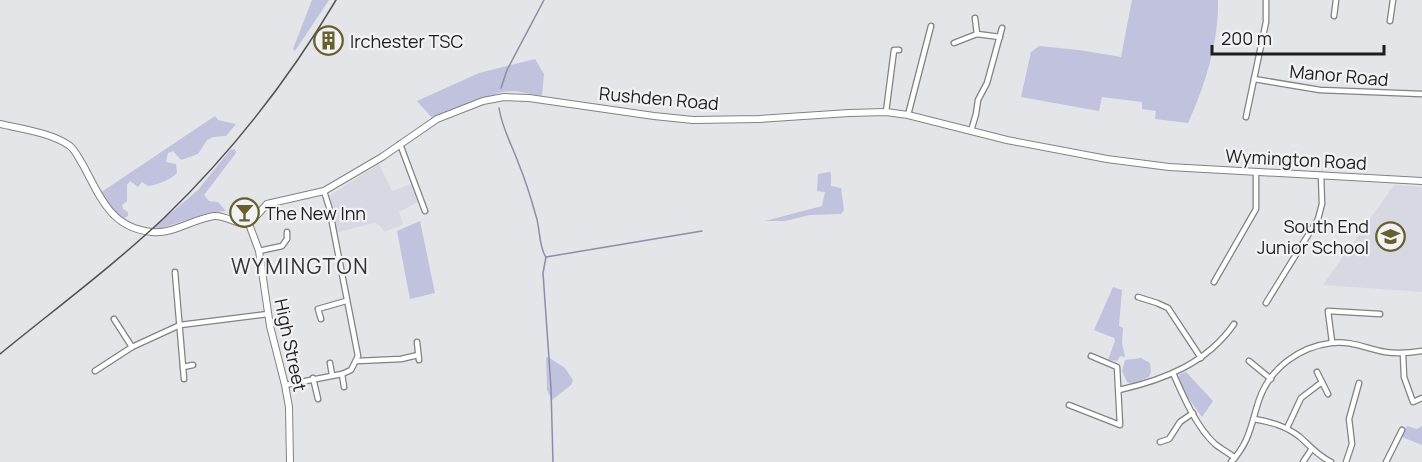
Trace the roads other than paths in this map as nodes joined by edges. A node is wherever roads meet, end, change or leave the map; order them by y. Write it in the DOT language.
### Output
graph roads {
  1 [pos="1266,0"];
  2 [pos="1336,0"];
  3 [pos="1392,0"];
  4 [pos="1334,16"];
  5 [pos="975,18"];
  6 [pos="1390,21"];
  7 [pos="930,26"];
  8 [pos="1002,28"];
  9 [pos="977,34"];
  10 [pos="1000,37"];
  11 [pos="954,43"];
  12 [pos="898,50"];
  13 [pos="1254,80"];
  14 [pos="1422,94"];
  15 [pos="886,112"];
  16 [pos="908,116"];
  17 [pos="1246,117"];
  18 [pos="0,124"];
  19 [pos="971,132"];
  20 [pos="400,144"];
  21 [pos="1169,167"];
  22 [pos="1256,172"];
  23 [pos="1321,174"];
  24 [pos="1422,181"];
  25 [pos="324,192"];
  26 [pos="426,211"];
  27 [pos="249,224"];
  28 [pos="287,232"];
  29 [pos="259,251"];
  30 [pos="175,272"];
  31 [pos="1214,282"];
  32 [pos="1138,297"];
  33 [pos="346,301"];
  34 [pos="1266,303"];
  35 [pos="268,314"];
  36 [pos="1380,314"];
  37 [pos="114,319"];
  38 [pos="321,319"];
  39 [pos="1234,324"];
  40 [pos="180,326"];
  41 [pos="417,342"];
  42 [pos="1332,342"];
  43 [pos="132,347"];
  44 [pos="1422,351"];
  45 [pos="1403,354"];
  46 [pos="1091,356"];
  47 [pos="1200,358"];
  48 [pos="357,361"];
  49 [pos="1249,361"];
  50 [pos="330,363"];
  51 [pos="193,365"];
  52 [pos="183,367"];
  53 [pos="95,371"];
  54 [pos="1317,372"];
  55 [pos="1173,373"];
  56 [pos="342,374"];
  57 [pos="332,375"];
  58 [pos="313,378"];
  59 [pos="184,379"];
  60 [pos="1271,379"];
  61 [pos="1322,382"];
  62 [pos="1359,383"];
  63 [pos="285,386"];
  64 [pos="344,387"];
  65 [pos="1119,390"];
  66 [pos="1328,394"];
  67 [pos="1422,398"];
  68 [pos="318,399"];
  69 [pos="1413,402"];
  70 [pos="1069,405"];
  71 [pos="1407,406"];
  72 [pos="1193,413"];
  73 [pos="1254,419"];
  74 [pos="1120,425"];
  75 [pos="1287,428"];
  76 [pos="1402,430"];
  77 [pos="1120,433"];
  78 [pos="1160,442"];
  79 [pos="1311,450"];
  80 [pos="1233,460"];
  81 [pos="290,462"];
  82 [pos="1303,462"];
  83 [pos="1330,462"];
  84 [pos="1346,462"];
  85 [pos="1386,462"];
  1 -- 13 [label="street"];
  2 -- 4 [label="street"];
  3 -- 6 [label="street"];
  5 -- 9 [label="street"];
  7 -- 16 [label="street"];
  8 -- 10 [label="street"];
  9 -- 10 [label="street"];
  9 -- 11 [label="street"];
  10 -- 19 [label="street"];
  12 -- 15 [label="street"];
  13 -- 14 [label="street, Manor Road"];
  13 -- 17 [label="street"];
  15 -- 16 [label="street, Rushden Road"];
  15 -- 20 [label="street, Rushden Road"];
  16 -- 19 [label="street, Rushden Road"];
  18 -- 27 [label="street"];
  19 -- 21 [label="street, Rushden Road"];
  20 -- 25 [label="street, Rushden Road"];
  20 -- 26 [label="street"];
  21 -- 22 [label="street, Wymington Road"];
  22 -- 23 [label="street, Wymington Road"];
  22 -- 31 [label="street"];
  23 -- 24 [label="street, Wymington Road"];
  23 -- 34 [label="street"];
  25 -- 27 [label="street, Rushden Road"];
  25 -- 33 [label="street"];
  27 -- 29 [label="street, High Street"];
  28 -- 29 [label="street"];
  29 -- 35 [label="street, High Street"];
  30 -- 40 [label="street"];
  32 -- 47 [label="street"];
  33 -- 38 [label="street"];
  33 -- 48 [label="street"];
  35 -- 40 [label="street"];
  35 -- 63 [label="street, High Street"];
  36 -- 42 [label="street"];
  37 -- 43 [label="street"];
  39 -- 47 [label="street"];
  40 -- 43 [label="street"];
  40 -- 52 [label="street"];
  41 -- 48 [label="street"];
  42 -- 45 [label="street"];
  42 -- 60 [label="street"];
  43 -- 53 [label="street"];
  44 -- 45 [label="street"];
  45 -- 69 [label="street"];
  46 -- 65 [label="street"];
  47 -- 55 [label="street"];
  48 -- 56 [label="street"];
  49 -- 60 [label="street"];
  50 -- 57 [label="street"];
  51 -- 52 [label="street"];
  52 -- 59 [label="street"];
  54 -- 61 [label="street"];
  55 -- 65 [label="street"];
  55 -- 72 [label="street"];
  56 -- 57 [label="street"];
  56 -- 64 [label="street"];
  57 -- 58 [label="street"];
  58 -- 63 [label="street"];
  58 -- 68 [label="street"];
  60 -- 73 [label="street"];
  61 -- 66 [label="street"];
  61 -- 75 [label="street"];
  62 -- 84 [label="street"];
  63 -- 81 [label="street, High Street"];
  65 -- 74 [label="street"];
  67 -- 69 [label="street"];
  69 -- 71 [label="street"];
  70 -- 74 [label="street"];
  72 -- 78 [label="street"];
  72 -- 80 [label="street"];
  73 -- 75 [label="street"];
  73 -- 80 [label="street"];
  74 -- 77 [label="street"];
  75 -- 79 [label="street"];
  76 -- 85 [label="street"];
  79 -- 82 [label="street"];
  79 -- 83 [label="street"];
}
